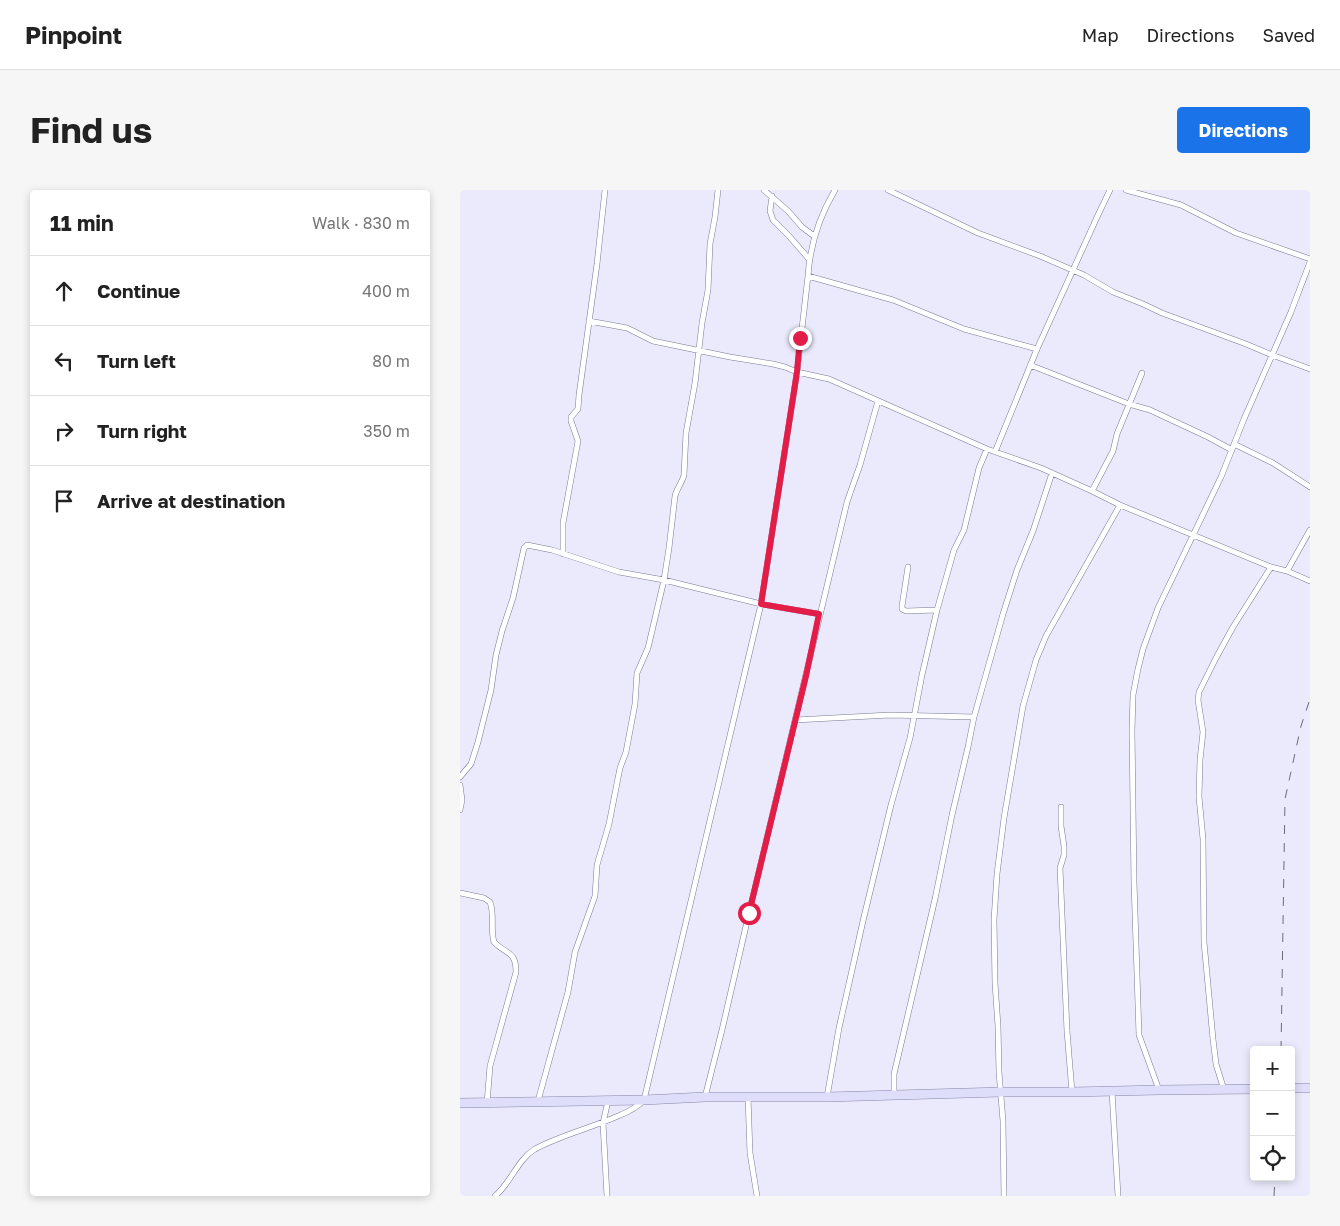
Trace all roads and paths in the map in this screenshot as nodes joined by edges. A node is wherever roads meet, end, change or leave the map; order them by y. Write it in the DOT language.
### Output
graph roads {
  1 [pos="605,190"];
  2 [pos="718,190"];
  3 [pos="764,190"];
  4 [pos="835,190"];
  5 [pos="888,190"];
  6 [pos="1110,190"];
  7 [pos="1126,190"];
  8 [pos="772,196"];
  9 [pos="814,236"];
  10 [pos="809,259"];
  11 [pos="1310,260"];
  12 [pos="1073,271"];
  13 [pos="808,276"];
  14 [pos="589,320"];
  15 [pos="698,349"];
  16 [pos="1037,349"];
  17 [pos="1272,355"];
  18 [pos="1030,365"];
  19 [pos="1310,370"];
  20 [pos="797,372"];
  21 [pos="1142,373"];
  22 [pos="878,400"];
  23 [pos="1129,404"];
  24 [pos="1234,444"];
  25 [pos="987,449"];
  26 [pos="1232,450"];
  27 [pos="995,452"];
  28 [pos="1052,473"];
  29 [pos="1310,487"];
  30 [pos="1092,491"];
  31 [pos="1120,505"];
  32 [pos="1310,530"];
  33 [pos="1193,534"];
  34 [pos="563,554"];
  35 [pos="908,567"];
  36 [pos="1271,567"];
  37 [pos="1287,571"];
  38 [pos="664,580"];
  39 [pos="1310,581"];
  40 [pos="761,604"];
  41 [pos="937,610"];
  42 [pos="819,614"];
  43 [pos="914,716"];
  44 [pos="974,717"];
  45 [pos="795,720"];
  46 [pos="460,777"];
  47 [pos="460,785"];
  48 [pos="1061,807"];
  49 [pos="460,810"];
  50 [pos="460,893"];
  51 [pos="1295,1088"];
  52 [pos="1310,1088"];
  53 [pos="1159,1090"];
  54 [pos="1224,1090"];
  55 [pos="1250,1090"];
  56 [pos="1112,1091"];
  57 [pos="1001,1092"];
  58 [pos="1072,1092"];
  59 [pos="894,1095"];
  60 [pos="705,1097"];
  61 [pos="748,1097"];
  62 [pos="827,1097"];
  63 [pos="644,1100"];
  64 [pos="608,1101"];
  65 [pos="538,1102"];
  66 [pos="460,1103"];
  67 [pos="487,1103"];
  68 [pos="603,1123"];
  69 [pos="495,1196"];
  70 [pos="607,1196"];
  71 [pos="757,1196"];
  72 [pos="1004,1196"];
  73 [pos="1118,1196"];
  1 -- 14 [label="street"];
  2 -- 15 [label="street"];
  3 -- 8 [label="street"];
  4 -- 9 [label="street"];
  5 -- 12 [label="street"];
  6 -- 12 [label="street"];
  7 -- 11 [label="street"];
  8 -- 9 [label="street"];
  8 -- 10 [label="street"];
  9 -- 10 [label="street"];
  10 -- 13 [label="street"];
  11 -- 17 [label="street"];
  12 -- 16 [label="street"];
  12 -- 17 [label="street"];
  13 -- 16 [label="street"];
  13 -- 20 [label="street"];
  14 -- 15 [label="street"];
  14 -- 34 [label="street"];
  15 -- 20 [label="street"];
  15 -- 38 [label="street"];
  16 -- 18 [label="street"];
  17 -- 19 [label="street"];
  17 -- 24 [label="street"];
  18 -- 23 [label="street"];
  18 -- 27 [label="street"];
  20 -- 22 [label="street"];
  20 -- 40 [label="street"];
  21 -- 23 [label="street"];
  22 -- 25 [label="street"];
  22 -- 42 [label="street"];
  23 -- 26 [label="street"];
  23 -- 30 [label="street"];
  24 -- 26 [label="street"];
  24 -- 29 [label="street"];
  25 -- 27 [label="street"];
  25 -- 41 [label="street"];
  26 -- 33 [label="street"];
  27 -- 28 [label="street"];
  28 -- 30 [label="street"];
  28 -- 44 [label="street"];
  30 -- 31 [label="street"];
  31 -- 33 [label="street"];
  31 -- 57 [label="street"];
  32 -- 37 [label="street"];
  33 -- 36 [label="street"];
  33 -- 53 [label="street"];
  34 -- 38 [label="street"];
  34 -- 46 [label="street"];
  35 -- 41 [label="street"];
  36 -- 37 [label="street"];
  36 -- 54 [label="street"];
  37 -- 39 [label="street"];
  38 -- 40 [label="street"];
  38 -- 65 [label="street"];
  40 -- 42 [label="street"];
  40 -- 63 [label="street"];
  41 -- 43 [label="street"];
  42 -- 45 [label="street"];
  43 -- 44 [label="street"];
  43 -- 45 [label="street"];
  43 -- 62 [label="street"];
  44 -- 59 [label="street"];
  45 -- 60 [label="street"];
  47 -- 49 [label="street"];
  48 -- 58 [label="street"];
  50 -- 67 [label="street"];
  51 -- 52 [label="main road"];
  53 -- 54 [label="main road"];
  53 -- 56 [label="main road"];
  54 -- 55 [label="main road"];
  56 -- 58 [label="main road"];
  56 -- 73 [label="street"];
  57 -- 58 [label="main road"];
  57 -- 59 [label="main road"];
  57 -- 72 [label="street"];
  59 -- 62 [label="main road"];
  60 -- 61 [label="main road"];
  60 -- 63 [label="main road"];
  61 -- 62 [label="main road"];
  61 -- 71 [label="street"];
  63 -- 64 [label="main road"];
  63 -- 68 [label="street"];
  64 -- 65 [label="main road"];
  64 -- 68 [label="street"];
  65 -- 67 [label="main road"];
  66 -- 67 [label="main road"];
  68 -- 69 [label="street"];
  68 -- 70 [label="street"];
}
